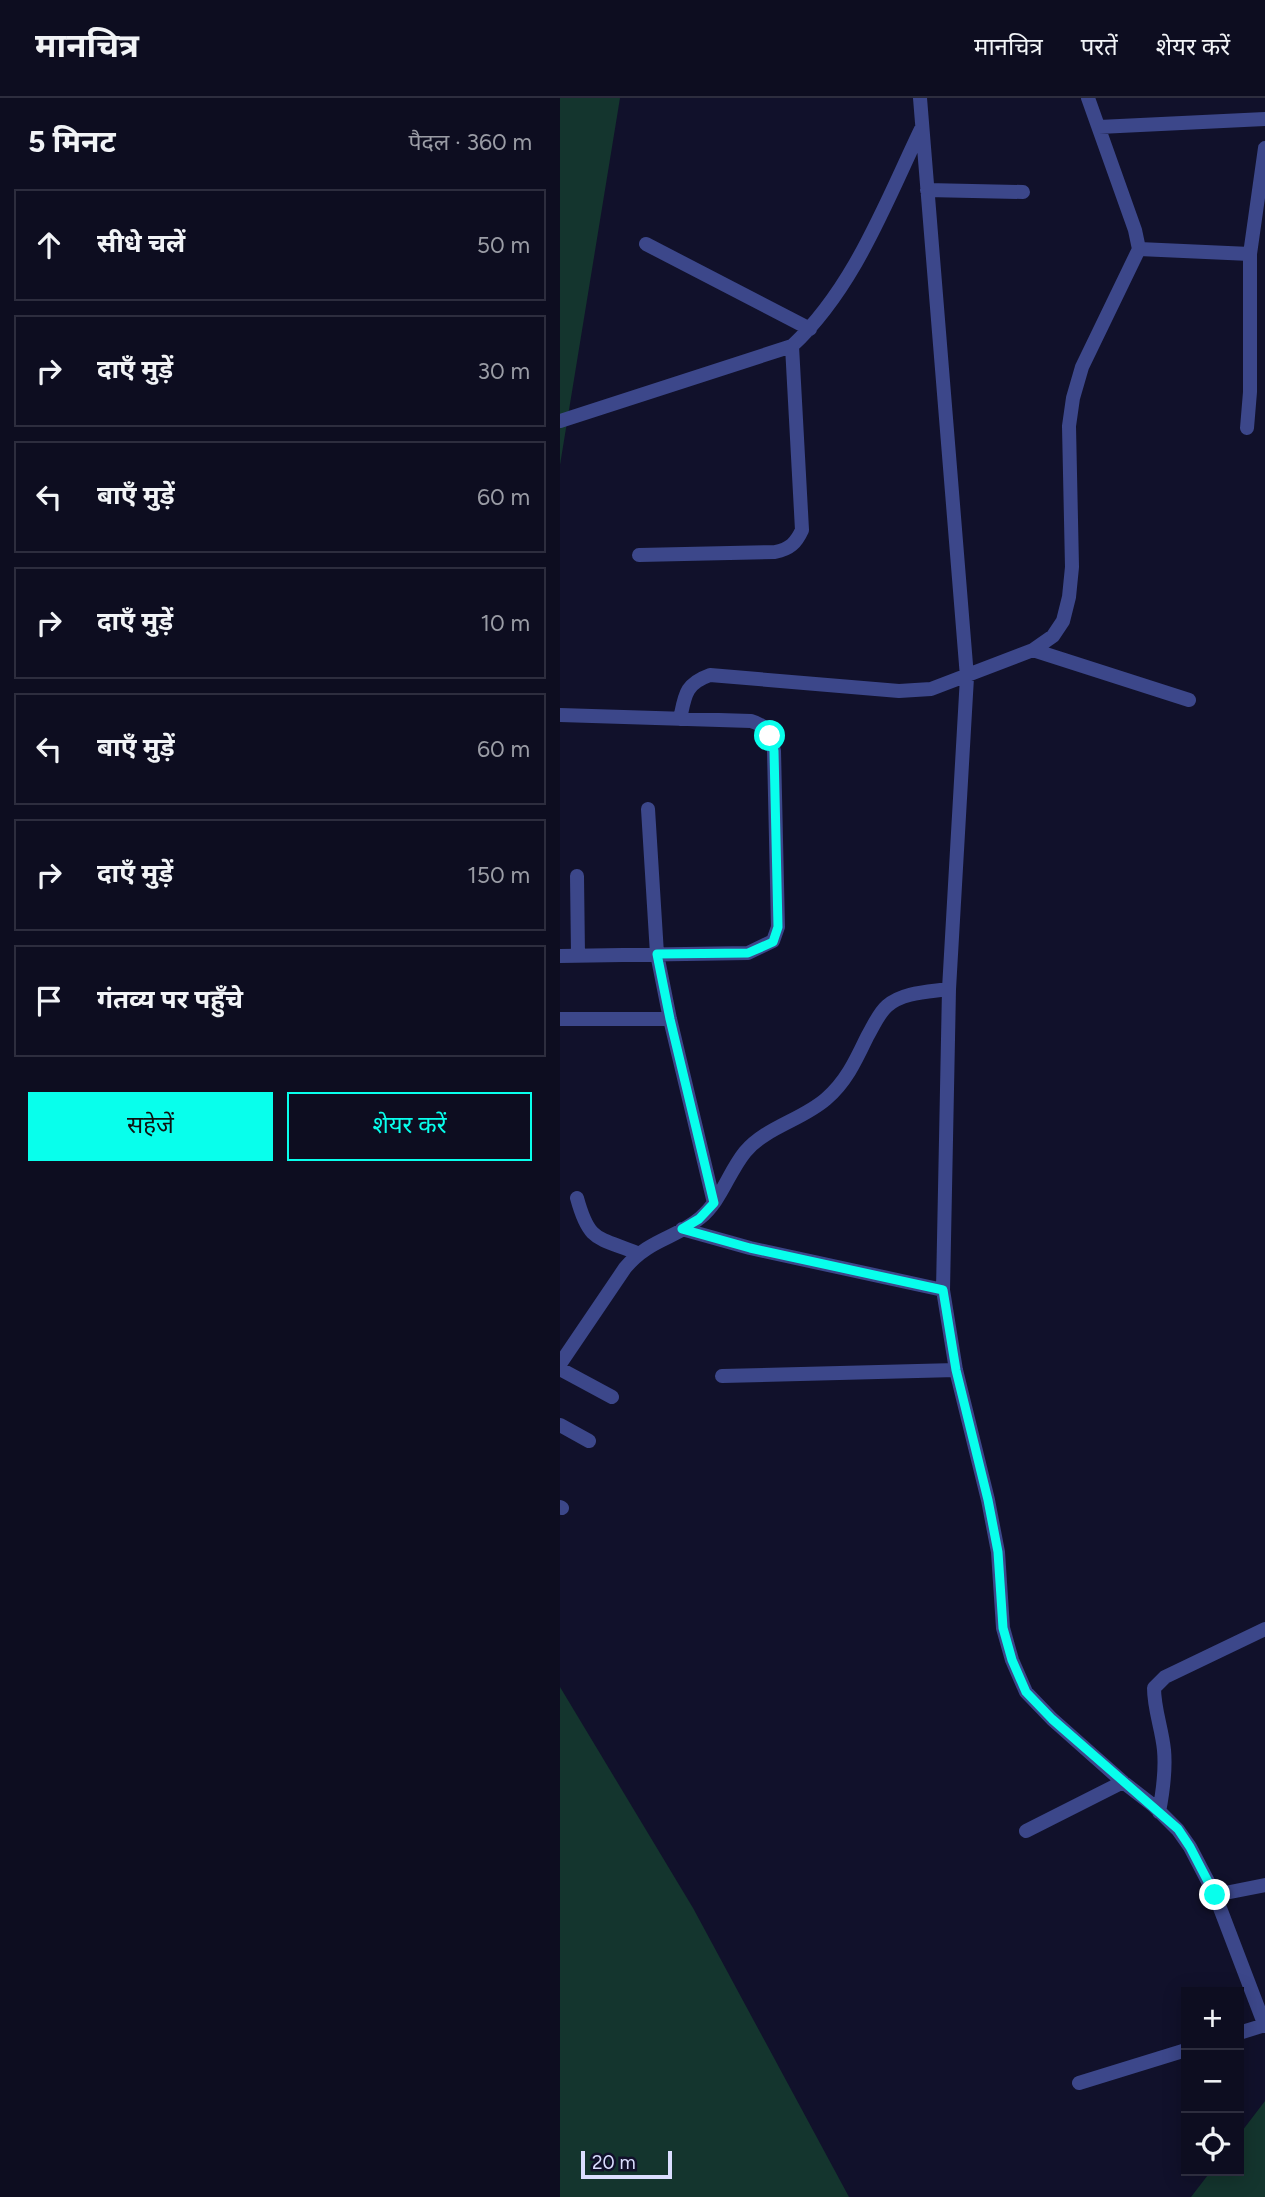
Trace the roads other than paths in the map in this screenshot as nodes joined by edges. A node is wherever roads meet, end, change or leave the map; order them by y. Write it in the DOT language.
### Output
graph roads {
  1 [pos="920,98"];
  2 [pos="1088,98"];
  3 [pos="1265,119"];
  4 [pos="1099,127"];
  5 [pos="922,128"];
  6 [pos="1265,148"];
  7 [pos="927,190"];
  8 [pos="1023,192"];
  9 [pos="646,244"];
  10 [pos="1139,249"];
  11 [pos="1250,254"];
  12 [pos="810,329"];
  13 [pos="792,346"];
  14 [pos="560,421"];
  15 [pos="1247,428"];
  16 [pos="639,555"];
  17 [pos="1034,650"];
  18 [pos="967,677"];
  19 [pos="1189,700"];
  20 [pos="560,715"];
  21 [pos="680,719"];
  22 [pos="648,809"];
  23 [pos="577,876"];
  24 [pos="657,954"];
  25 [pos="578,955"];
  26 [pos="560,956"];
  27 [pos="949,989"];
  28 [pos="560,1019"];
  29 [pos="670,1019"];
  30 [pos="577,1198"];
  31 [pos="714,1203"];
  32 [pos="682,1229"];
  33 [pos="637,1253"];
  34 [pos="943,1290"];
  35 [pos="560,1367"];
  36 [pos="956,1370"];
  37 [pos="722,1376"];
  38 [pos="612,1397"];
  39 [pos="560,1425"];
  40 [pos="589,1441"];
  41 [pos="1265,1629"];
  42 [pos="1123,1782"];
  43 [pos="1159,1812"];
  44 [pos="1026,1831"];
  45 [pos="1265,1885"];
  46 [pos="1215,1895"];
  47 [pos="1265,2026"];
  48 [pos="1244,2032"];
  49 [pos="1181,2052"];
  50 [pos="1079,2083"];
  1 -- 5 [label="street"];
  2 -- 4 [label="street"];
  3 -- 4 [label="street"];
  4 -- 10 [label="street"];
  5 -- 7 [label="street"];
  5 -- 12 [label="street"];
  6 -- 11 [label="street"];
  7 -- 8 [label="street"];
  7 -- 18 [label="street"];
  9 -- 12 [label="street"];
  10 -- 11 [label="street"];
  10 -- 17 [label="street"];
  11 -- 15 [label="street"];
  12 -- 13 [label="street"];
  13 -- 14 [label="street"];
  13 -- 16 [label="street"];
  17 -- 18 [label="street"];
  17 -- 19 [label="street"];
  18 -- 21 [label="street"];
  18 -- 27 [label="street"];
  20 -- 21 [label="street"];
  21 -- 24 [label="street"];
  22 -- 24 [label="street"];
  23 -- 25 [label="street"];
  24 -- 25 [label="street"];
  24 -- 29 [label="street"];
  25 -- 26 [label="street"];
  27 -- 31 [label="street"];
  27 -- 34 [label="street"];
  28 -- 29 [label="street"];
  29 -- 31 [label="street"];
  30 -- 33 [label="street"];
  31 -- 32 [label="street"];
  32 -- 33 [label="street"];
  32 -- 34 [label="street"];
  33 -- 35 [label="street"];
  34 -- 36 [label="street"];
  35 -- 38 [label="street"];
  36 -- 37 [label="street"];
  36 -- 42 [label="street"];
  39 -- 40 [label="street"];
  41 -- 43 [label="street"];
  42 -- 43 [label="street"];
  42 -- 44 [label="street"];
  43 -- 46 [label="street"];
  45 -- 46 [label="street"];
  46 -- 47 [label="street"];
  47 -- 48 [label="street"];
  49 -- 50 [label="street"];
}
